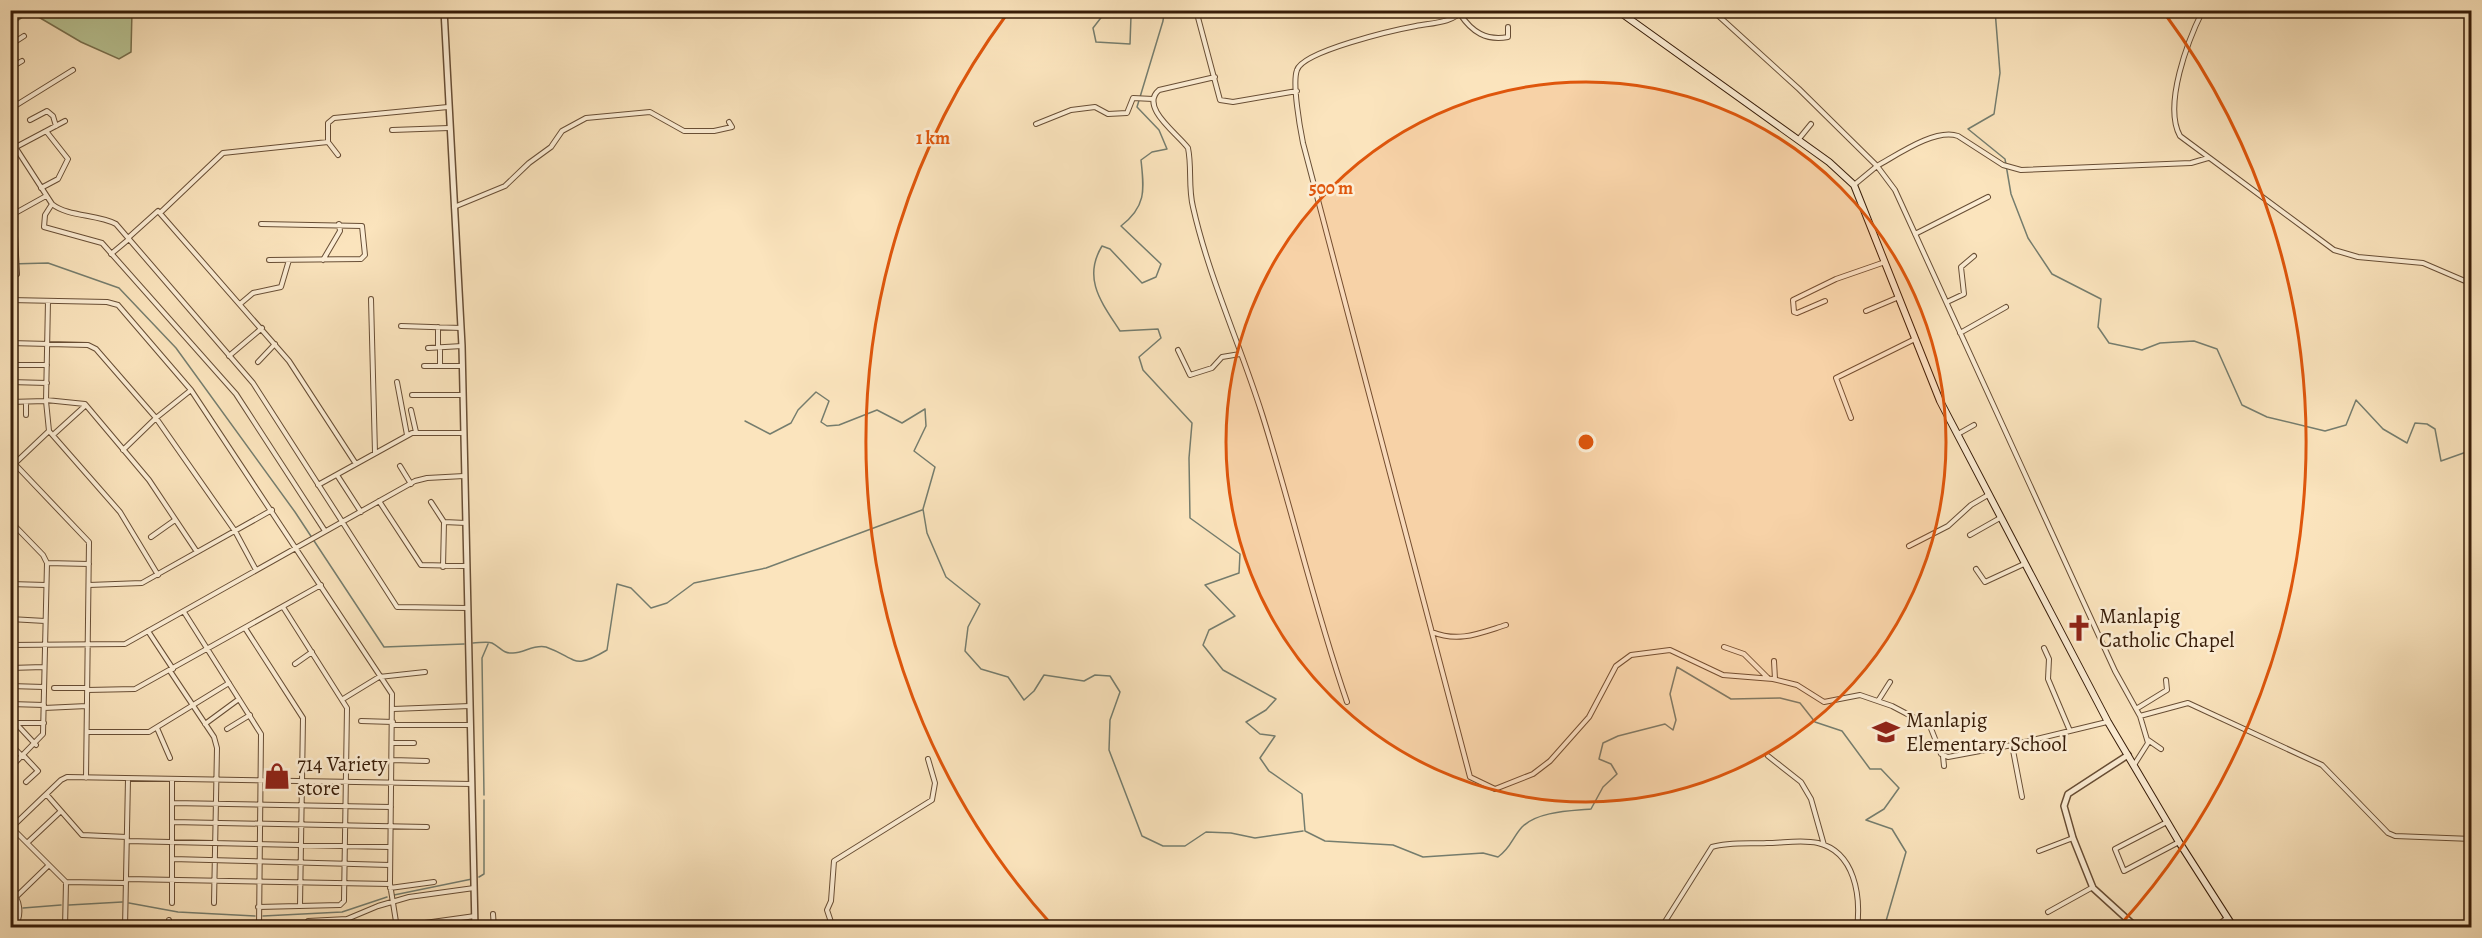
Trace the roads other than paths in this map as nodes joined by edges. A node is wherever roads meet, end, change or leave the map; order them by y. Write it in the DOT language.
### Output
graph roads {
  1 [pos="444,10"];
  2 [pos="1196,10"];
  3 [pos="1617,10"];
  4 [pos="1712,10"];
  5 [pos="2203,10"];
  6 [pos="1462,12"];
  7 [pos="1508,27"];
  8 [pos="24,36"];
  9 [pos="10,45"];
  10 [pos="22,61"];
  11 [pos="10,68"];
  12 [pos="73,70"];
  13 [pos="1215,77"];
  14 [pos="1297,91"];
  15 [pos="1153,99"];
  16 [pos="448,108"];
  17 [pos="10,110"];
  18 [pos="30,120"];
  19 [pos="65,121"];
  20 [pos="729,122"];
  21 [pos="1036,124"];
  22 [pos="1811,124"];
  23 [pos="56,126"];
  24 [pos="450,128"];
  25 [pos="392,130"];
  26 [pos="46,131"];
  27 [pos="10,139"];
  28 [pos="1798,140"];
  29 [pos="328,142"];
  30 [pos="16,147"];
  31 [pos="338,155"];
  32 [pos="2208,158"];
  33 [pos="1877,166"];
  34 [pos="1854,185"];
  35 [pos="41,188"];
  36 [pos="46,196"];
  37 [pos="1988,197"];
  38 [pos="52,204"];
  39 [pos="453,207"];
  40 [pos="160,213"];
  41 [pos="10,216"];
  42 [pos="261,224"];
  43 [pos="339,224"];
  44 [pos="10,228"];
  45 [pos="1915,234"];
  46 [pos="128,238"];
  47 [pos="13,239"];
  48 [pos="111,254"];
  49 [pos="1974,256"];
  50 [pos="269,260"];
  51 [pos="289,260"];
  52 [pos="323,260"];
  53 [pos="1885,261"];
  54 [pos="18,272"];
  55 [pos="2472,284"];
  56 [pos="1899,297"];
  57 [pos="370,299"];
  58 [pos="10,300"];
  59 [pos="48,301"];
  60 [pos="1825,301"];
  61 [pos="1947,303"];
  62 [pos="240,304"];
  63 [pos="2006,308"];
  64 [pos="1866,311"];
  65 [pos="401,326"];
  66 [pos="438,327"];
  67 [pos="262,328"];
  68 [pos="461,328"];
  69 [pos="1960,333"];
  70 [pos="1916,339"];
  71 [pos="10,343"];
  72 [pos="48,344"];
  73 [pos="275,344"];
  74 [pos="462,346"];
  75 [pos="439,347"];
  76 [pos="428,348"];
  77 [pos="1178,350"];
  78 [pos="1240,354"];
  79 [pos="230,356"];
  80 [pos="258,362"];
  81 [pos="10,365"];
  82 [pos="47,365"];
  83 [pos="424,366"];
  84 [pos="440,366"];
  85 [pos="462,366"];
  86 [pos="10,382"];
  87 [pos="397,382"];
  88 [pos="46,383"];
  89 [pos="191,390"];
  90 [pos="412,395"];
  91 [pos="463,395"];
  92 [pos="46,400"];
  93 [pos="10,402"];
  94 [pos="26,402"];
  95 [pos="86,405"];
  96 [pos="411,410"];
  97 [pos="26,415"];
  98 [pos="156,418"];
  99 [pos="1851,418"];
  100 [pos="1974,425"];
  101 [pos="416,432"];
  102 [pos="51,433"];
  103 [pos="463,433"];
  104 [pos="407,435"];
  105 [pos="1957,435"];
  106 [pos="123,450"];
  107 [pos="375,453"];
  108 [pos="10,459"];
  109 [pos="15,464"];
  110 [pos="356,464"];
  111 [pos="400,466"];
  112 [pos="10,468"];
  113 [pos="337,475"];
  114 [pos="464,476"];
  115 [pos="411,484"];
  116 [pos="318,485"];
  117 [pos="1988,495"];
  118 [pos="379,501"];
  119 [pos="431,502"];
  120 [pos="272,510"];
  121 [pos="361,512"];
  122 [pos="2000,518"];
  123 [pos="10,520"];
  124 [pos="175,520"];
  125 [pos="341,522"];
  126 [pos="444,522"];
  127 [pos="466,522"];
  128 [pos="235,531"];
  129 [pos="325,531"];
  130 [pos="1970,535"];
  131 [pos="151,537"];
  132 [pos="1909,546"];
  133 [pos="297,547"];
  134 [pos="197,552"];
  135 [pos="47,563"];
  136 [pos="89,564"];
  137 [pos="2024,564"];
  138 [pos="466,566"];
  139 [pos="443,567"];
  140 [pos="1976,569"];
  141 [pos="256,570"];
  142 [pos="158,575"];
  143 [pos="10,584"];
  144 [pos="46,585"];
  145 [pos="89,585"];
  146 [pos="321,585"];
  147 [pos="283,607"];
  148 [pos="468,608"];
  149 [pos="184,612"];
  150 [pos="10,619"];
  151 [pos="45,621"];
  152 [pos="1506,625"];
  153 [pos="245,628"];
  154 [pos="148,631"];
  155 [pos="1431,632"];
  156 [pos="44,644"];
  157 [pos="10,645"];
  158 [pos="88,645"];
  159 [pos="1724,646"];
  160 [pos="207,648"];
  161 [pos="2044,648"];
  162 [pos="312,652"];
  163 [pos="1774,661"];
  164 [pos="295,664"];
  165 [pos="10,668"];
  166 [pos="44,668"];
  167 [pos="171,670"];
  168 [pos="425,672"];
  169 [pos="379,677"];
  170 [pos="1768,679"];
  171 [pos="1775,679"];
  172 [pos="2166,680"];
  173 [pos="1890,682"];
  174 [pos="229,683"];
  175 [pos="10,686"];
  176 [pos="44,687"];
  177 [pos="54,688"];
  178 [pos="87,689"];
  179 [pos="238,699"];
  180 [pos="343,699"];
  181 [pos="1878,700"];
  182 [pos="1347,702"];
  183 [pos="10,704"];
  184 [pos="44,706"];
  185 [pos="87,706"];
  186 [pos="470,706"];
  187 [pos="194,707"];
  188 [pos="393,709"];
  189 [pos="2136,710"];
  190 [pos="250,715"];
  191 [pos="2140,716"];
  192 [pos="10,717"];
  193 [pos="361,721"];
  194 [pos="2108,722"];
  195 [pos="16,723"];
  196 [pos="44,723"];
  197 [pos="393,723"];
  198 [pos="205,724"];
  199 [pos="471,725"];
  200 [pos="158,728"];
  201 [pos="227,729"];
  202 [pos="2070,731"];
  203 [pos="87,732"];
  204 [pos="2148,740"];
  205 [pos="393,743"];
  206 [pos="414,743"];
  207 [pos="10,744"];
  208 [pos="36,745"];
  209 [pos="2012,745"];
  210 [pos="2161,749"];
  211 [pos="2128,755"];
  212 [pos="24,756"];
  213 [pos="1768,756"];
  214 [pos="1943,756"];
  215 [pos="170,758"];
  216 [pos="928,759"];
  217 [pos="392,760"];
  218 [pos="426,761"];
  219 [pos="2134,765"];
  220 [pos="1944,766"];
  221 [pos="10,768"];
  222 [pos="86,778"];
  223 [pos="128,779"];
  224 [pos="172,780"];
  225 [pos="217,781"];
  226 [pos="260,781"];
  227 [pos="26,782"];
  228 [pos="303,782"];
  229 [pos="346,783"];
  230 [pos="392,783"];
  231 [pos="472,784"];
  232 [pos="47,795"];
  233 [pos="2022,797"];
  234 [pos="172,803"];
  235 [pos="217,804"];
  236 [pos="260,805"];
  237 [pos="303,806"];
  238 [pos="346,806"];
  239 [pos="391,807"];
  240 [pos="61,811"];
  241 [pos="172,822"];
  242 [pos="2167,822"];
  243 [pos="216,823"];
  244 [pos="259,824"];
  245 [pos="302,824"];
  246 [pos="345,825"];
  247 [pos="390,826"];
  248 [pos="11,827"];
  249 [pos="427,827"];
  250 [pos="2073,838"];
  251 [pos="2472,838"];
  252 [pos="127,839"];
  253 [pos="172,842"];
  254 [pos="216,842"];
  255 [pos="2179,842"];
  256 [pos="27,843"];
  257 [pos="259,843"];
  258 [pos="302,844"];
  259 [pos="345,845"];
  260 [pos="1825,845"];
  261 [pos="390,847"];
  262 [pos="2038,851"];
  263 [pos="172,859"];
  264 [pos="215,860"];
  265 [pos="259,861"];
  266 [pos="301,862"];
  267 [pos="345,863"];
  268 [pos="49,865"];
  269 [pos="390,865"];
  270 [pos="172,880"];
  271 [pos="215,880"];
  272 [pos="125,881"];
  273 [pos="259,881"];
  274 [pos="66,882"];
  275 [pos="301,882"];
  276 [pos="434,882"];
  277 [pos="344,883"];
  278 [pos="390,886"];
  279 [pos="2092,887"];
  280 [pos="474,888"];
  281 [pos="10,889"];
  282 [pos="17,896"];
  283 [pos="392,902"];
  284 [pos="172,903"];
  285 [pos="214,903"];
  286 [pos="300,906"];
  287 [pos="258,907"];
  288 [pos="2048,912"];
  289 [pos="493,914"];
  290 [pos="475,916"];
  291 [pos="2227,918"];
  292 [pos="347,919"];
  293 [pos="169,920"];
  294 [pos="214,924"];
  295 [pos="259,925"];
  296 [pos="14,927"];
  297 [pos="65,927"];
  298 [pos="125,927"];
  299 [pos="171,927"];
  300 [pos="203,927"];
  301 [pos="238,927"];
  302 [pos="305,927"];
  303 [pos="349,927"];
  304 [pos="389,927"];
  305 [pos="397,927"];
  306 [pos="475,927"];
  307 [pos="494,927"];
  308 [pos="833,927"];
  309 [pos="1661,927"];
  310 [pos="1857,927"];
  311 [pos="2137,927"];
  312 [pos="2214,927"];
  313 [pos="2234,927"];
  1 -- 16 [label="street"];
  2 -- 13 [label="street"];
  3 -- 28 [label="main road"];
  4 -- 33 [label="street"];
  5 -- 32 [label="street"];
  6 -- 7 [label="street"];
  6 -- 14 [label="street"];
  8 -- 9 [label="street"];
  10 -- 11 [label="street"];
  12 -- 17 [label="street"];
  13 -- 14 [label="street"];
  13 -- 15 [label="street"];
  14 -- 155 [label="street"];
  15 -- 21 [label="street"];
  15 -- 78 [label="street"];
  16 -- 24 [label="street"];
  16 -- 29 [label="street"];
  18 -- 23 [label="street"];
  19 -- 23 [label="street"];
  20 -- 39 [label="street"];
  22 -- 28 [label="street"];
  23 -- 26 [label="street"];
  24 -- 25 [label="street"];
  24 -- 39 [label="street"];
  26 -- 30 [label="street"];
  26 -- 35 [label="street"];
  27 -- 30 [label="street"];
  28 -- 34 [label="main road"];
  29 -- 31 [label="street"];
  29 -- 40 [label="street"];
  30 -- 35 [label="street"];
  32 -- 33 [label="street"];
  32 -- 55 [label="street"];
  33 -- 34 [label="street"];
  33 -- 45 [label="street"];
  34 -- 53 [label="main road"];
  35 -- 36 [label="street"];
  36 -- 38 [label="street"];
  36 -- 41 [label="street"];
  37 -- 45 [label="street"];
  38 -- 46 [label="street"];
  38 -- 48 [label="street"];
  39 -- 68 [label="street"];
  40 -- 46 [label="street"];
  40 -- 62 [label="street"];
  42 -- 43 [label="street"];
  43 -- 52 [label="street"];
  43 -- 52 [label="street"];
  44 -- 47 [label="street"];
  45 -- 61 [label="street"];
  46 -- 48 [label="street"];
  46 -- 79 [label="street"];
  47 -- 54 [label="street"];
  48 -- 129 [label="street"];
  49 -- 61 [label="street"];
  50 -- 51 [label="street"];
  51 -- 52 [label="street"];
  51 -- 62 [label="street"];
  53 -- 56 [label="main road"];
  53 -- 60 [label="street"];
  56 -- 64 [label="street"];
  56 -- 70 [label="main road"];
  57 -- 107 [label="street"];
  58 -- 59 [label="street"];
  59 -- 72 [label="street"];
  59 -- 89 [label="street"];
  61 -- 69 [label="street"];
  62 -- 67 [label="street"];
  63 -- 69 [label="street"];
  65 -- 66 [label="street"];
  66 -- 68 [label="street"];
  66 -- 75 [label="street"];
  67 -- 73 [label="street"];
  67 -- 79 [label="street"];
  68 -- 74 [label="street"];
  69 -- 189 [label="street"];
  70 -- 99 [label="street"];
  70 -- 105 [label="main road"];
  71 -- 72 [label="street"];
  72 -- 82 [label="street"];
  72 -- 98 [label="street"];
  73 -- 80 [label="street"];
  73 -- 110 [label="street"];
  74 -- 75 [label="street"];
  74 -- 85 [label="street"];
  75 -- 76 [label="street"];
  75 -- 84 [label="street"];
  77 -- 78 [label="street"];
  78 -- 182 [label="street"];
  79 -- 116 [label="street"];
  81 -- 82 [label="street"];
  82 -- 88 [label="street"];
  83 -- 84 [label="street"];
  84 -- 85 [label="street"];
  85 -- 91 [label="street"];
  86 -- 88 [label="street"];
  87 -- 104 [label="street"];
  88 -- 92 [label="street"];
  89 -- 98 [label="street"];
  89 -- 120 [label="street"];
  90 -- 91 [label="street"];
  91 -- 103 [label="street"];
  92 -- 94 [label="street"];
  92 -- 95 [label="street"];
  92 -- 102 [label="street"];
  93 -- 94 [label="street"];
  94 -- 97 [label="street"];
  95 -- 102 [label="street"];
  95 -- 106 [label="street"];
  96 -- 101 [label="street"];
  98 -- 106 [label="street"];
  98 -- 128 [label="street"];
  100 -- 105 [label="street"];
  101 -- 103 [label="street"];
  101 -- 104 [label="street"];
  102 -- 109 [label="street"];
  102 -- 142 [label="street"];
  103 -- 114 [label="street"];
  104 -- 107 [label="street"];
  105 -- 117 [label="main road"];
  106 -- 124 [label="street"];
  107 -- 110 [label="street"];
  108 -- 109 [label="street"];
  109 -- 112 [label="street"];
  109 -- 136 [label="street"];
  110 -- 113 [label="street"];
  111 -- 115 [label="street"];
  113 -- 116 [label="street"];
  113 -- 121 [label="street"];
  114 -- 115 [label="street"];
  114 -- 127 [label="street"];
  115 -- 118 [label="street"];
  116 -- 125 [label="street"];
  117 -- 122 [label="main road"];
  117 -- 132 [label="street"];
  118 -- 121 [label="street"];
  118 -- 139 [label="street"];
  119 -- 126 [label="street"];
  120 -- 128 [label="street"];
  120 -- 133 [label="street"];
  121 -- 125 [label="street"];
  122 -- 130 [label="street"];
  122 -- 137 [label="main road"];
  123 -- 135 [label="street"];
  124 -- 131 [label="street"];
  124 -- 134 [label="street"];
  125 -- 129 [label="street"];
  125 -- 148 [label="street"];
  126 -- 127 [label="street"];
  126 -- 139 [label="street"];
  127 -- 138 [label="street"];
  128 -- 134 [label="street"];
  128 -- 141 [label="street"];
  129 -- 133 [label="street"];
  133 -- 141 [label="street"];
  133 -- 146 [label="street"];
  134 -- 142 [label="street"];
  135 -- 136 [label="street"];
  135 -- 144 [label="street"];
  136 -- 145 [label="street"];
  137 -- 140 [label="street"];
  137 -- 194 [label="main road"];
  138 -- 139 [label="street"];
  138 -- 148 [label="street"];
  141 -- 149 [label="street"];
  142 -- 145 [label="street"];
  143 -- 144 [label="street"];
  144 -- 151 [label="street"];
  145 -- 158 [label="street"];
  146 -- 147 [label="street"];
  146 -- 169 [label="street"];
  147 -- 153 [label="street"];
  147 -- 162 [label="street"];
  148 -- 186 [label="street"];
  149 -- 154 [label="street"];
  149 -- 160 [label="street"];
  150 -- 151 [label="street"];
  151 -- 156 [label="street"];
  152 -- 155 [label="street"];
  153 -- 160 [label="street"];
  153 -- 228 [label="street"];
  154 -- 158 [label="street"];
  154 -- 167 [label="street"];
  155 -- 170 [label="street"];
  156 -- 157 [label="street"];
  156 -- 158 [label="street"];
  156 -- 166 [label="street"];
  158 -- 178 [label="street"];
  159 -- 170 [label="street"];
  160 -- 167 [label="street"];
  160 -- 174 [label="street"];
  161 -- 202 [label="street"];
  162 -- 164 [label="street"];
  162 -- 180 [label="street"];
  163 -- 171 [label="street"];
  165 -- 166 [label="street"];
  166 -- 176 [label="street"];
  167 -- 178 [label="street"];
  167 -- 187 [label="street"];
  168 -- 169 [label="street"];
  169 -- 180 [label="street"];
  169 -- 188 [label="street"];
  170 -- 171 [label="street"];
  171 -- 181 [label="street"];
  172 -- 189 [label="street"];
  173 -- 181 [label="street"];
  174 -- 179 [label="street"];
  174 -- 187 [label="street"];
  175 -- 176 [label="street"];
  176 -- 184 [label="street"];
  177 -- 178 [label="street"];
  178 -- 185 [label="street"];
  179 -- 190 [label="street"];
  179 -- 198 [label="street"];
  180 -- 229 [label="street"];
  181 -- 214 [label="street"];
  183 -- 184 [label="street"];
  184 -- 185 [label="street"];
  184 -- 196 [label="street"];
  185 -- 203 [label="street"];
  186 -- 188 [label="street"];
  186 -- 199 [label="street"];
  187 -- 198 [label="street"];
  187 -- 200 [label="street"];
  188 -- 197 [label="street"];
  189 -- 191 [label="street"];
  190 -- 201 [label="street"];
  190 -- 226 [label="street"];
  191 -- 204 [label="street"];
  191 -- 251 [label="street"];
  192 -- 195 [label="street"];
  193 -- 197 [label="street"];
  194 -- 202 [label="street"];
  194 -- 211 [label="main road"];
  195 -- 196 [label="street"];
  195 -- 208 [label="street"];
  196 -- 208 [label="street"];
  197 -- 199 [label="street"];
  197 -- 205 [label="street"];
  198 -- 225 [label="street"];
  199 -- 231 [label="street"];
  200 -- 203 [label="street"];
  200 -- 215 [label="street"];
  202 -- 209 [label="street"];
  203 -- 222 [label="street"];
  204 -- 210 [label="street"];
  204 -- 219 [label="street"];
  205 -- 206 [label="street"];
  205 -- 217 [label="street"];
  207 -- 212 [label="street"];
  208 -- 212 [label="street"];
  209 -- 214 [label="street"];
  209 -- 233 [label="street"];
  211 -- 219 [label="main road"];
  211 -- 250 [label="street"];
  212 -- 221 [label="street"];
  212 -- 227 [label="street"];
  213 -- 260 [label="street"];
  214 -- 220 [label="street"];
  216 -- 308 [label="street"];
  217 -- 218 [label="street"];
  217 -- 230 [label="street"];
  219 -- 242 [label="main road"];
  222 -- 223 [label="street"];
  222 -- 232 [label="street"];
  223 -- 224 [label="street"];
  223 -- 252 [label="street"];
  224 -- 225 [label="street"];
  224 -- 234 [label="street"];
  225 -- 226 [label="street"];
  225 -- 235 [label="street"];
  226 -- 228 [label="street"];
  226 -- 236 [label="street"];
  228 -- 229 [label="street"];
  228 -- 237 [label="street"];
  229 -- 230 [label="street"];
  229 -- 238 [label="street"];
  230 -- 231 [label="street"];
  230 -- 239 [label="street"];
  231 -- 280 [label="street"];
  232 -- 240 [label="street"];
  232 -- 248 [label="street"];
  234 -- 235 [label="street"];
  234 -- 241 [label="street"];
  235 -- 236 [label="street"];
  235 -- 243 [label="street"];
  236 -- 237 [label="street"];
  236 -- 244 [label="street"];
  237 -- 238 [label="street"];
  237 -- 245 [label="street"];
  238 -- 239 [label="street"];
  238 -- 246 [label="street"];
  239 -- 247 [label="street"];
  240 -- 252 [label="street"];
  240 -- 256 [label="street"];
  241 -- 243 [label="street"];
  241 -- 253 [label="street"];
  242 -- 255 [label="main road"];
  242 -- 255 [label="street"];
  243 -- 244 [label="street"];
  243 -- 254 [label="street"];
  244 -- 245 [label="street"];
  244 -- 257 [label="street"];
  245 -- 246 [label="street"];
  245 -- 258 [label="street"];
  246 -- 247 [label="street"];
  246 -- 259 [label="street"];
  247 -- 249 [label="street"];
  247 -- 261 [label="street"];
  248 -- 256 [label="street"];
  250 -- 262 [label="street"];
  250 -- 279 [label="street"];
  252 -- 253 [label="street"];
  252 -- 272 [label="street"];
  253 -- 254 [label="street"];
  253 -- 263 [label="street"];
  254 -- 257 [label="street"];
  254 -- 264 [label="street"];
  255 -- 291 [label="main road"];
  256 -- 268 [label="street"];
  257 -- 258 [label="street"];
  257 -- 265 [label="street"];
  258 -- 259 [label="street"];
  258 -- 266 [label="street"];
  259 -- 261 [label="street"];
  259 -- 267 [label="street"];
  260 -- 309 [label="street"];
  260 -- 310 [label="street"];
  261 -- 269 [label="street"];
  263 -- 264 [label="street"];
  263 -- 270 [label="street"];
  264 -- 265 [label="street"];
  264 -- 271 [label="street"];
  265 -- 266 [label="street"];
  265 -- 273 [label="street"];
  266 -- 267 [label="street"];
  266 -- 275 [label="street"];
  267 -- 269 [label="street"];
  267 -- 277 [label="street"];
  268 -- 274 [label="street"];
  268 -- 282 [label="street"];
  269 -- 278 [label="street"];
  270 -- 271 [label="street"];
  270 -- 272 [label="street"];
  270 -- 284 [label="street"];
  271 -- 273 [label="street"];
  271 -- 285 [label="street"];
  272 -- 274 [label="street"];
  272 -- 298 [label="street"];
  273 -- 275 [label="street"];
  273 -- 287 [label="street"];
  274 -- 297 [label="street"];
  275 -- 277 [label="street"];
  275 -- 286 [label="street"];
  276 -- 278 [label="street"];
  277 -- 278 [label="street"];
  277 -- 286 [label="street"];
  278 -- 283 [label="street"];
  279 -- 288 [label="street"];
  279 -- 311 [label="street"];
  280 -- 283 [label="street"];
  280 -- 290 [label="street"];
  281 -- 282 [label="street"];
  282 -- 296 [label="street"];
  283 -- 292 [label="street"];
  283 -- 305 [label="street"];
  286 -- 287 [label="street"];
  287 -- 295 [label="street"];
  289 -- 307 [label="street"];
  290 -- 305 [label="street"];
  290 -- 306 [label="street"];
  291 -- 312 [label="street"];
  291 -- 313 [label="main road"];
  292 -- 302 [label="street"];
  292 -- 303 [label="street"];
  293 -- 299 [label="street"];
  294 -- 300 [label="street"];
  295 -- 301 [label="street"];
  304 -- 305 [label="street"];
}
